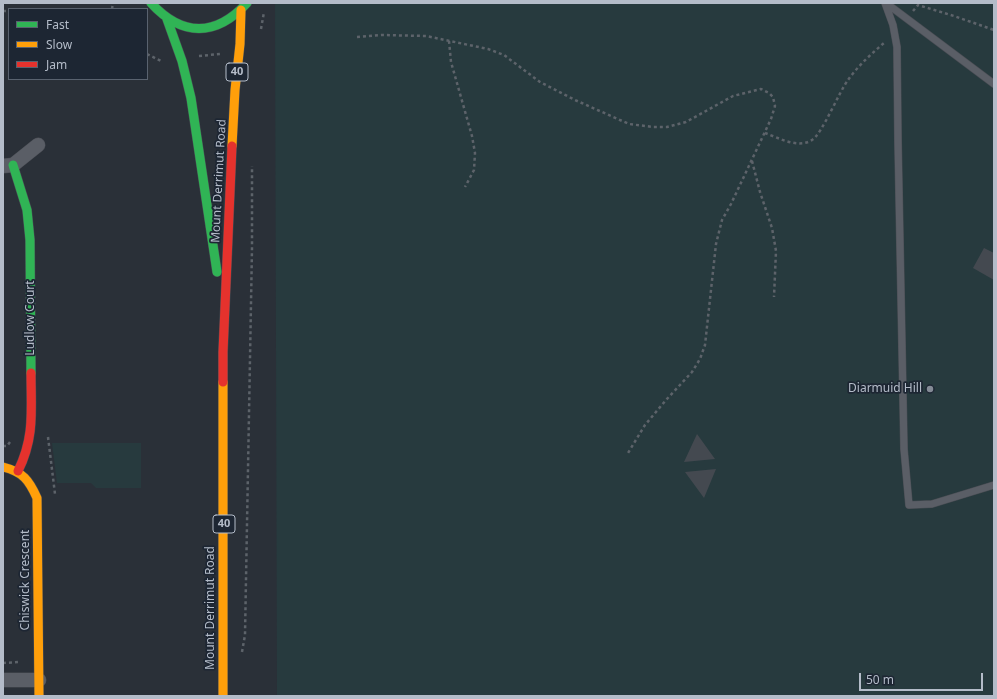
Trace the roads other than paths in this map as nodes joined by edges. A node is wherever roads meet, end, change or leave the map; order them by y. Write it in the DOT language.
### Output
graph roads {
  1 [pos="140,3"];
  2 [pos="151,3"];
  3 [pos="885,3"];
  4 [pos="244,7"];
  5 [pos="157,12"];
  6 [pos="167,19"];
  7 [pos="994,84"];
  8 [pos="38,145"];
  9 [pos="8,165"];
  10 [pos="224,352"];
  11 [pos="3,468"];
  12 [pos="18,471"];
  13 [pos="994,485"];
  14 [pos="3,680"];
  15 [pos="39,680"];
  16 [pos="39,696"];
  17 [pos="224,696"];
  1 -- 5 [label="main road"];
  2 -- 5 [label="main road, 40"];
  3 -- 7 [label="lane"];
  3 -- 13 [label="lane"];
  4 -- 6 [label="main road, 40"];
  4 -- 10 [label="main road, Mount Derrimut Road / 40"];
  5 -- 6 [label="main road, 40"];
  6 -- 10 [label="main road, Mount Derrimut Road / 40"];
  8 -- 9 [label="street, Ludlow Court"];
  9 -- 12 [label="main road, Ludlow Court"];
  10 -- 17 [label="main road, Mount Derrimut Road / 40"];
  11 -- 12 [label="main road"];
  12 -- 15 [label="main road, Chiswick Crescent"];
  14 -- 15 [label="street"];
  15 -- 16 [label="main road, Chiswick Crescent"];
}
